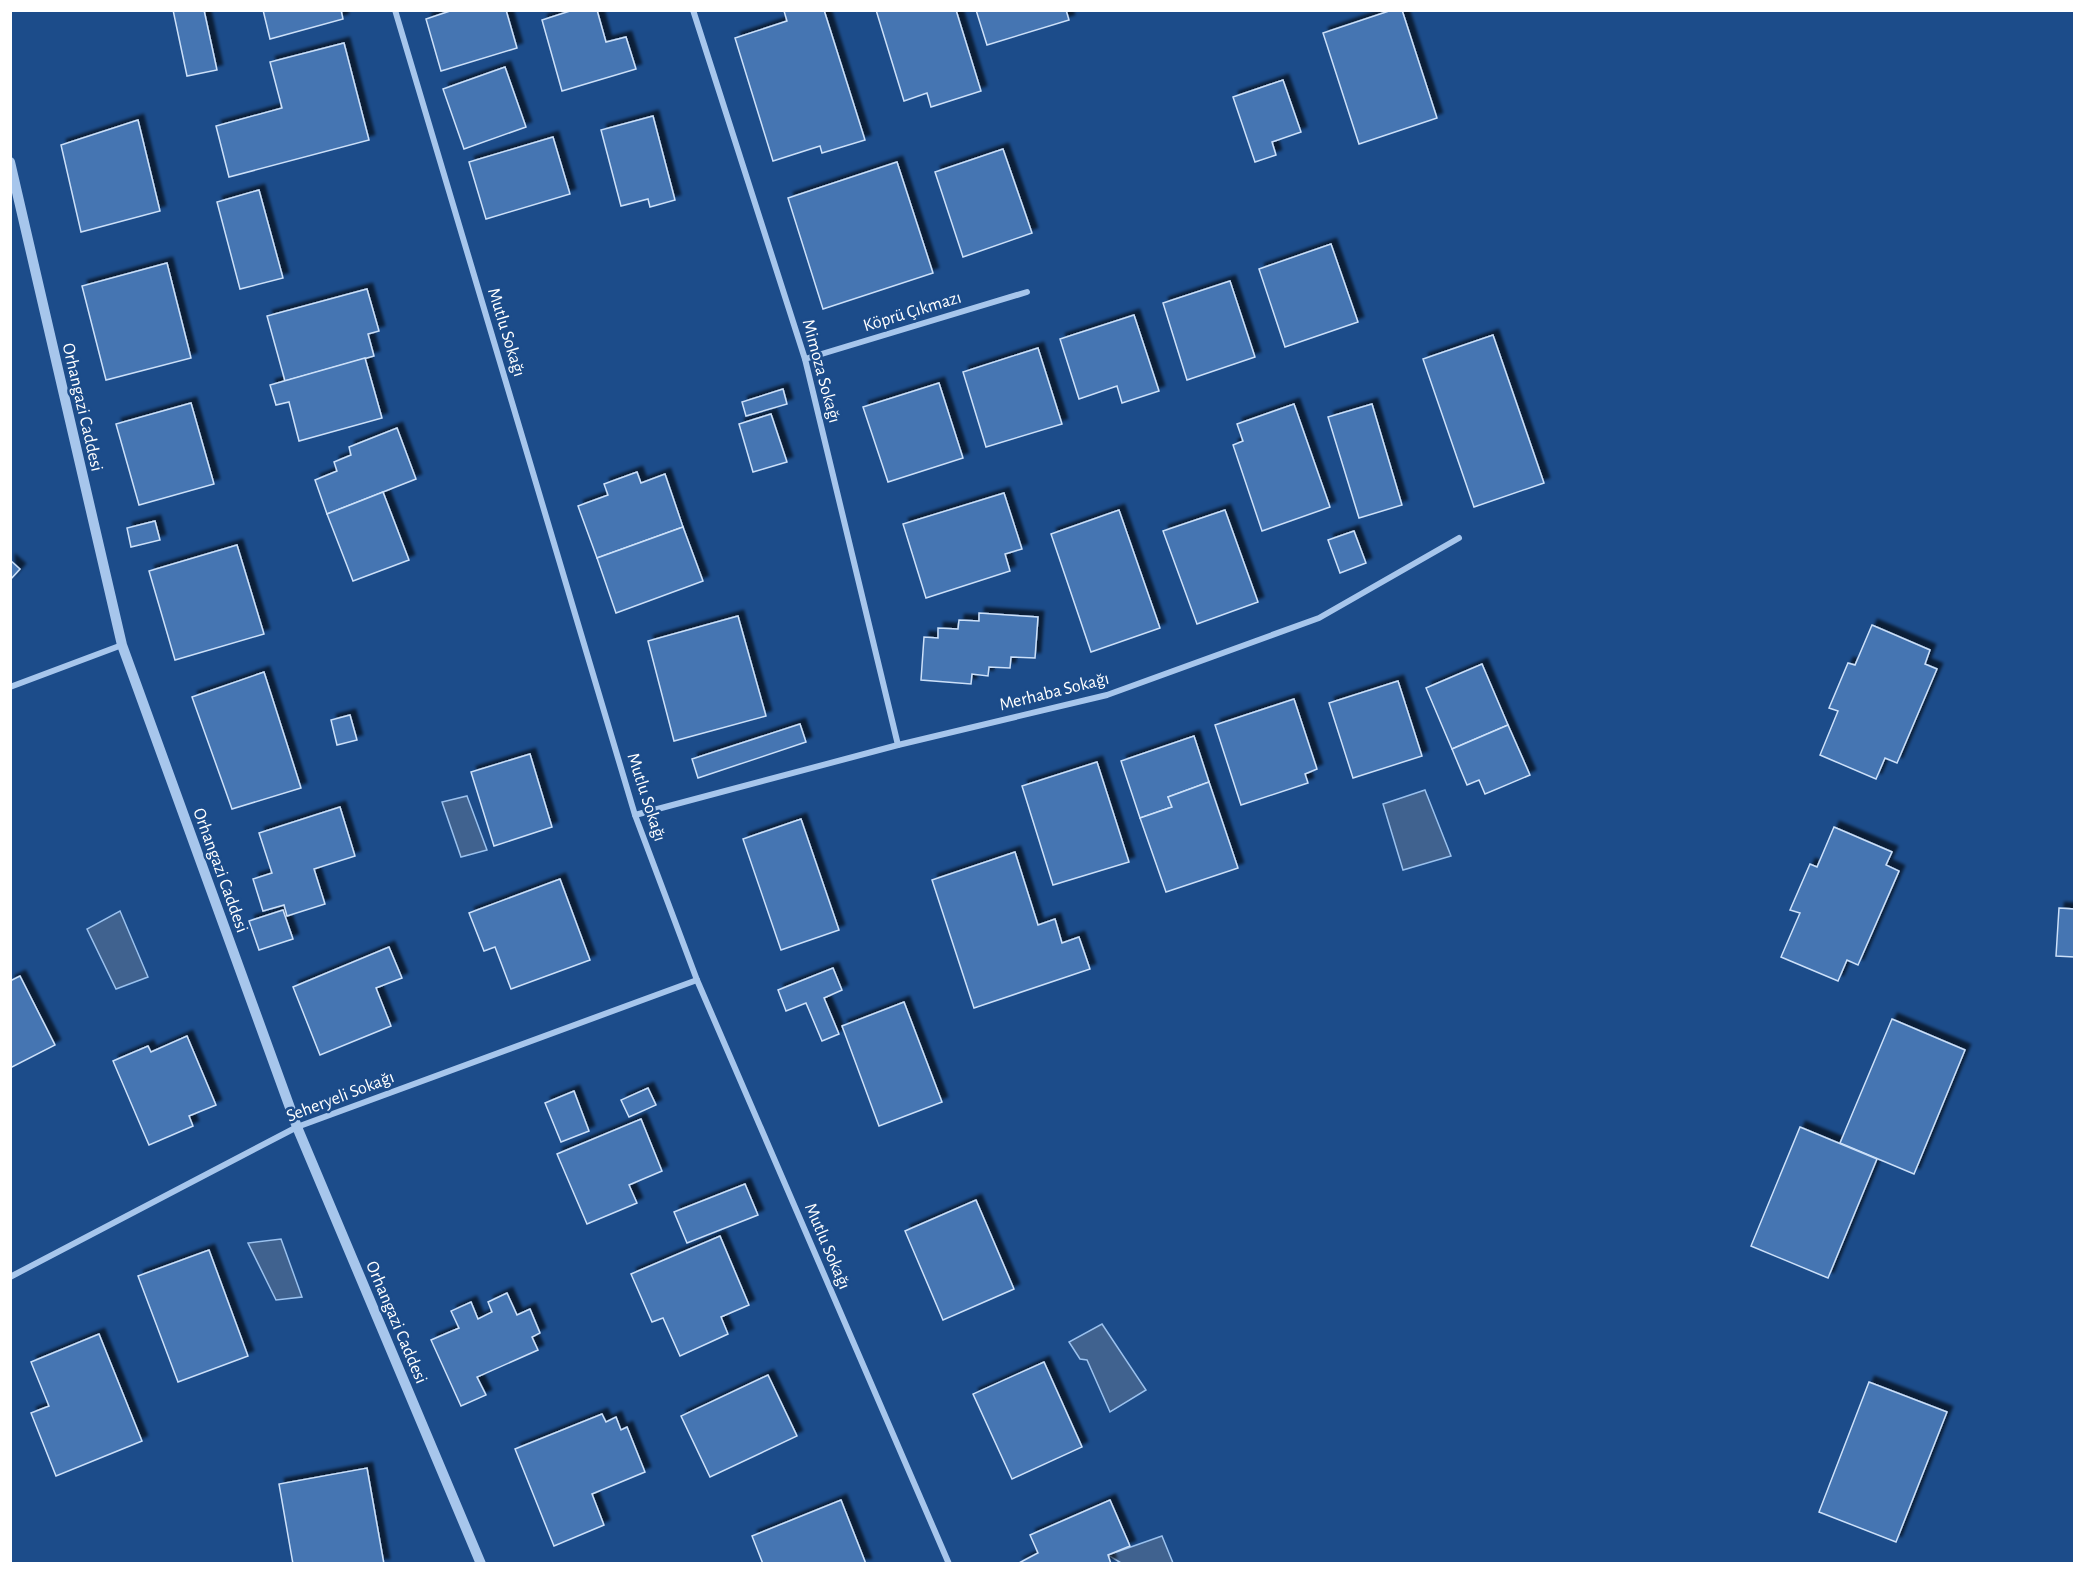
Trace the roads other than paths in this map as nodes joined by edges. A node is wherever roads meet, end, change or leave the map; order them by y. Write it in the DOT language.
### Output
graph roads {
  1 [pos="395,10"];
  2 [pos="693,10"];
  3 [pos="10,162"];
  4 [pos="1027,292"];
  5 [pos="805,359"];
  6 [pos="1459,538"];
  7 [pos="122,645"];
  8 [pos="10,687"];
  9 [pos="898,745"];
  10 [pos="635,815"];
  11 [pos="697,980"];
  12 [pos="297,1127"];
  13 [pos="10,1277"];
  14 [pos="481,1563"];
  15 [pos="949,1563"];
  1 -- 10 [label="street, Mutlu Sokağı"];
  2 -- 5 [label="street, Mimoza Sokağı"];
  3 -- 7 [label="street, Orhangazi Caddesi"];
  4 -- 5 [label="street, Köprü Çıkmazı"];
  5 -- 9 [label="street, Mimoza Sokağı"];
  6 -- 9 [label="street, Merhaba Sokağı"];
  7 -- 8 [label="street"];
  7 -- 12 [label="street, Orhangazi Caddesi"];
  9 -- 10 [label="street, Merhaba Sokağı"];
  10 -- 11 [label="street, Mutlu Sokağı"];
  11 -- 12 [label="street, Seheryeli Sokağı"];
  11 -- 15 [label="street, Mutlu Sokağı"];
  12 -- 13 [label="street, Seheryeli Sokağı"];
  12 -- 14 [label="street, Orhangazi Caddesi"];
}
